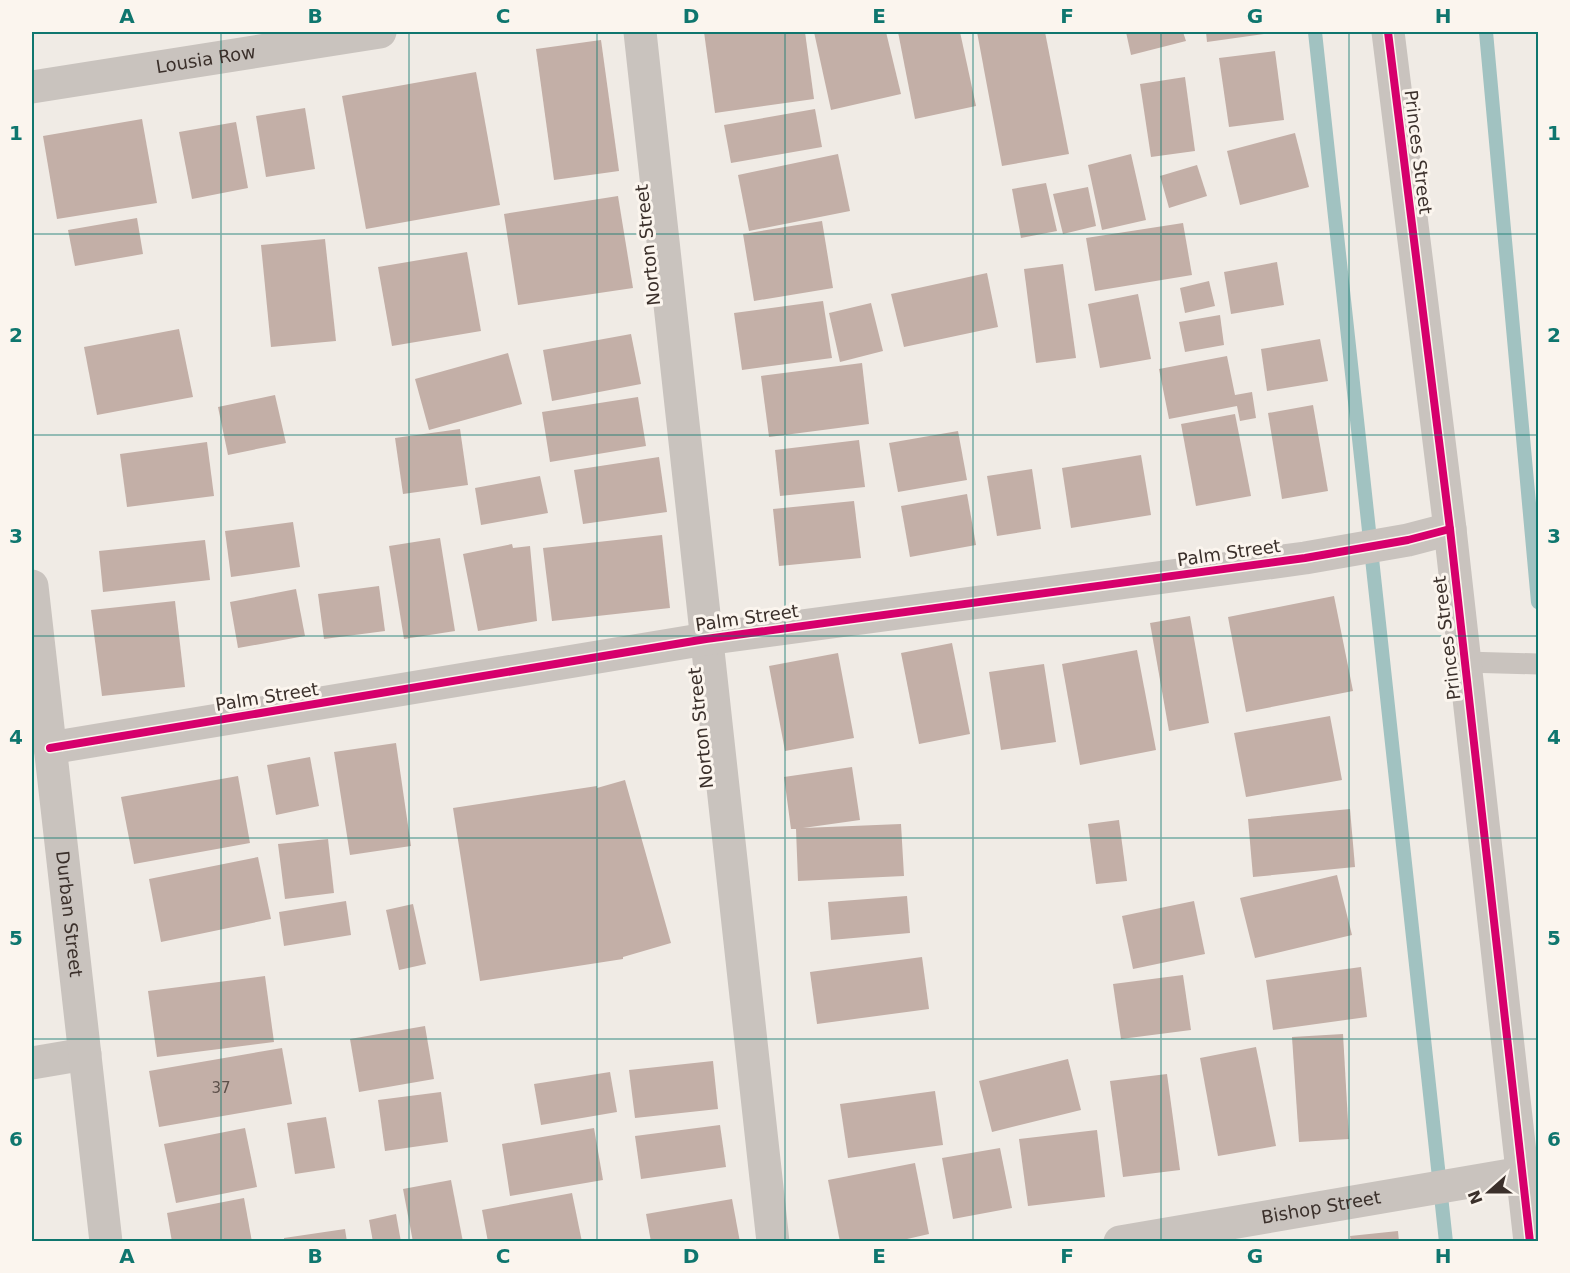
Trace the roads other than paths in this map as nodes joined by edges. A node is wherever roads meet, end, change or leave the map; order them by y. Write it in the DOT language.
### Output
graph roads {
  1 [pos="380,32"];
  2 [pos="640,32"];
  3 [pos="1388,32"];
  4 [pos="32,87"];
  5 [pos="1450,529"];
  6 [pos="32,586"];
  7 [pos="706,639"];
  8 [pos="1465,662"];
  9 [pos="1539,664"];
  10 [pos="50,748"];
  11 [pos="85,1054"];
  12 [pos="32,1063"];
  13 [pos="1522,1173"];
  14 [pos="106,1242"];
  15 [pos="773,1242"];
  16 [pos="1120,1242"];
  17 [pos="1530,1242"];
  1 -- 4 [label="street, Lousia Row"];
  2 -- 7 [label="street, Norton Street"];
  3 -- 5 [label="street, Princes Street"];
  5 -- 7 [label="street, Palm Street"];
  5 -- 8 [label="street, Princes Street"];
  6 -- 10 [label="street, Durban Street"];
  7 -- 10 [label="street, Palm Street"];
  7 -- 15 [label="street, Norton Street"];
  8 -- 9 [label="lane"];
  8 -- 13 [label="street, Princes Street"];
  10 -- 11 [label="street, Durban Street"];
  11 -- 12 [label="street"];
  11 -- 14 [label="street, Durban Street"];
  13 -- 16 [label="street, Bishop Street"];
  13 -- 17 [label="street, Princes Street"];
}
